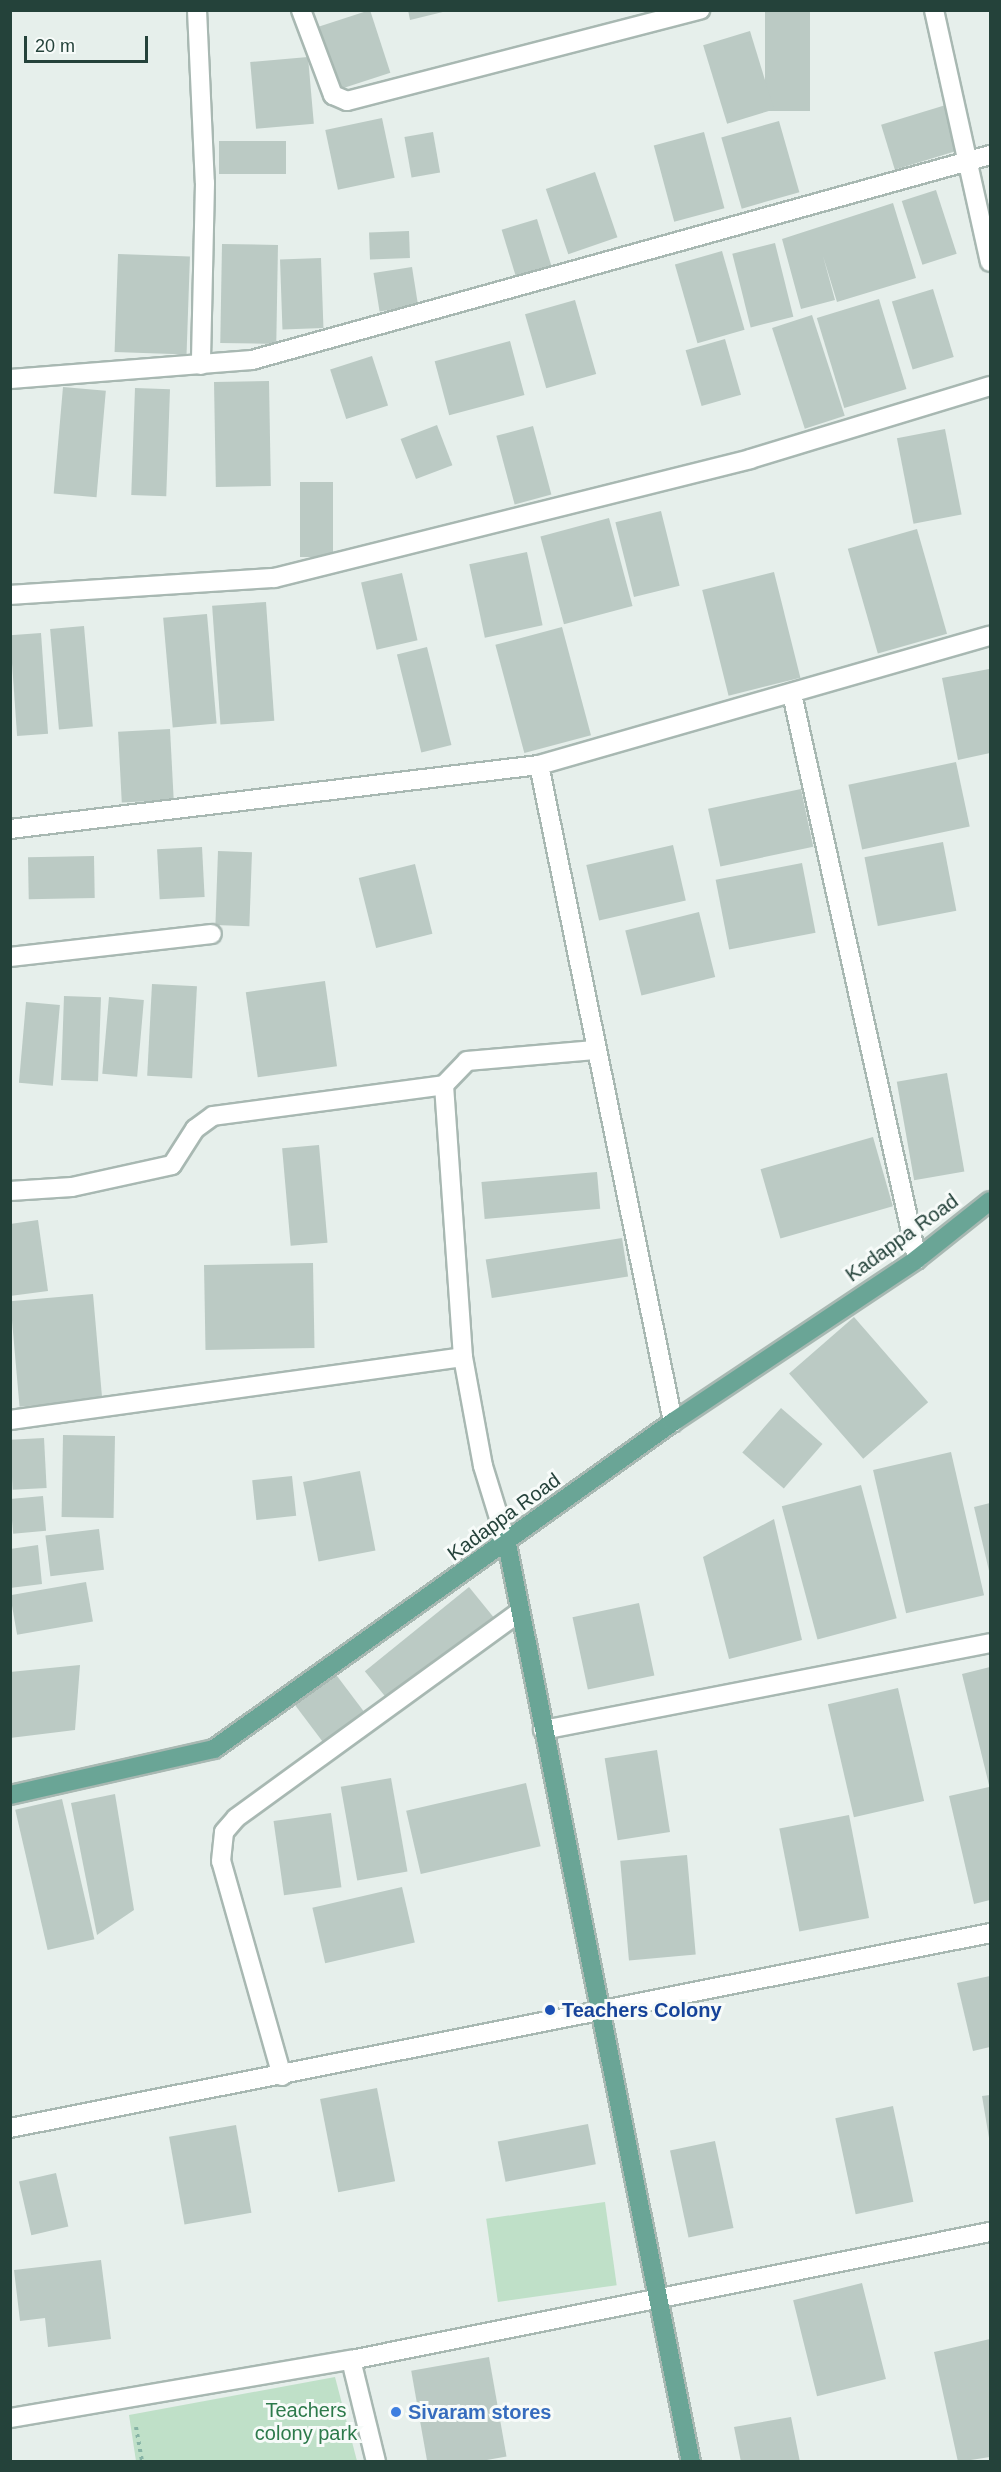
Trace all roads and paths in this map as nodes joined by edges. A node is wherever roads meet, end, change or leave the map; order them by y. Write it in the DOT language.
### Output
graph roads {
  1 [pos="197,10"];
  2 [pos="301,10"];
  3 [pos="700,10"];
  4 [pos="934,10"];
  5 [pos="990,155"];
  6 [pos="970,161"];
  7 [pos="990,262"];
  8 [pos="201,364"];
  9 [pos="10,379"];
  10 [pos="990,386"];
  11 [pos="10,595"];
  12 [pos="990,636"];
  13 [pos="792,694"];
  14 [pos="539,765"];
  15 [pos="10,829"];
  16 [pos="212,934"];
  17 [pos="10,957"];
  18 [pos="595,1050"];
  19 [pos="444,1085"];
  20 [pos="10,1191"];
  21 [pos="990,1201"];
  22 [pos="917,1259"];
  23 [pos="463,1357"];
  24 [pos="10,1420"];
  25 [pos="673,1422"];
  26 [pos="507,1544"];
  27 [pos="520,1612"];
  28 [pos="990,1643"];
  29 [pos="543,1730"];
  30 [pos="10,1795"];
  31 [pos="990,1933"];
  32 [pos="598,2008"];
  33 [pos="282,2076"];
  34 [pos="10,2128"];
  35 [pos="990,2232"];
  36 [pos="654,2298"];
  37 [pos="351,2360"];
  38 [pos="10,2418"];
  39 [pos="135,2418"];
  40 [pos="142,2462"];
  41 [pos="376,2462"];
  42 [pos="691,2462"];
  1 -- 8 [label="street"];
  2 -- 3 [label="street"];
  4 -- 6 [label="street"];
  5 -- 6 [label="street"];
  6 -- 7 [label="street"];
  6 -- 8 [label="street"];
  8 -- 9 [label="street"];
  10 -- 11 [label="street"];
  12 -- 13 [label="street"];
  13 -- 14 [label="street"];
  13 -- 22 [label="street"];
  14 -- 15 [label="street"];
  14 -- 18 [label="street"];
  16 -- 17 [label="street"];
  18 -- 19 [label="street"];
  18 -- 25 [label="street"];
  19 -- 20 [label="street"];
  19 -- 23 [label="street"];
  21 -- 22 [label="main road, Kadappa Road"];
  22 -- 25 [label="main road, Kadappa Road"];
  23 -- 24 [label="street"];
  23 -- 26 [label="street"];
  25 -- 26 [label="main road, Kadappa Road"];
  26 -- 27 [label="main road"];
  26 -- 30 [label="main road, Kadappa Road"];
  27 -- 29 [label="main road"];
  27 -- 33 [label="street"];
  28 -- 29 [label="street"];
  29 -- 32 [label="main road"];
  31 -- 32 [label="street"];
  32 -- 33 [label="street"];
  32 -- 36 [label="main road"];
  33 -- 34 [label="street"];
  35 -- 36 [label="street"];
  36 -- 37 [label="street"];
  36 -- 42 [label="main road"];
  37 -- 38 [label="street"];
  37 -- 41 [label="street"];
  39 -- 40 [label="path"];
}
